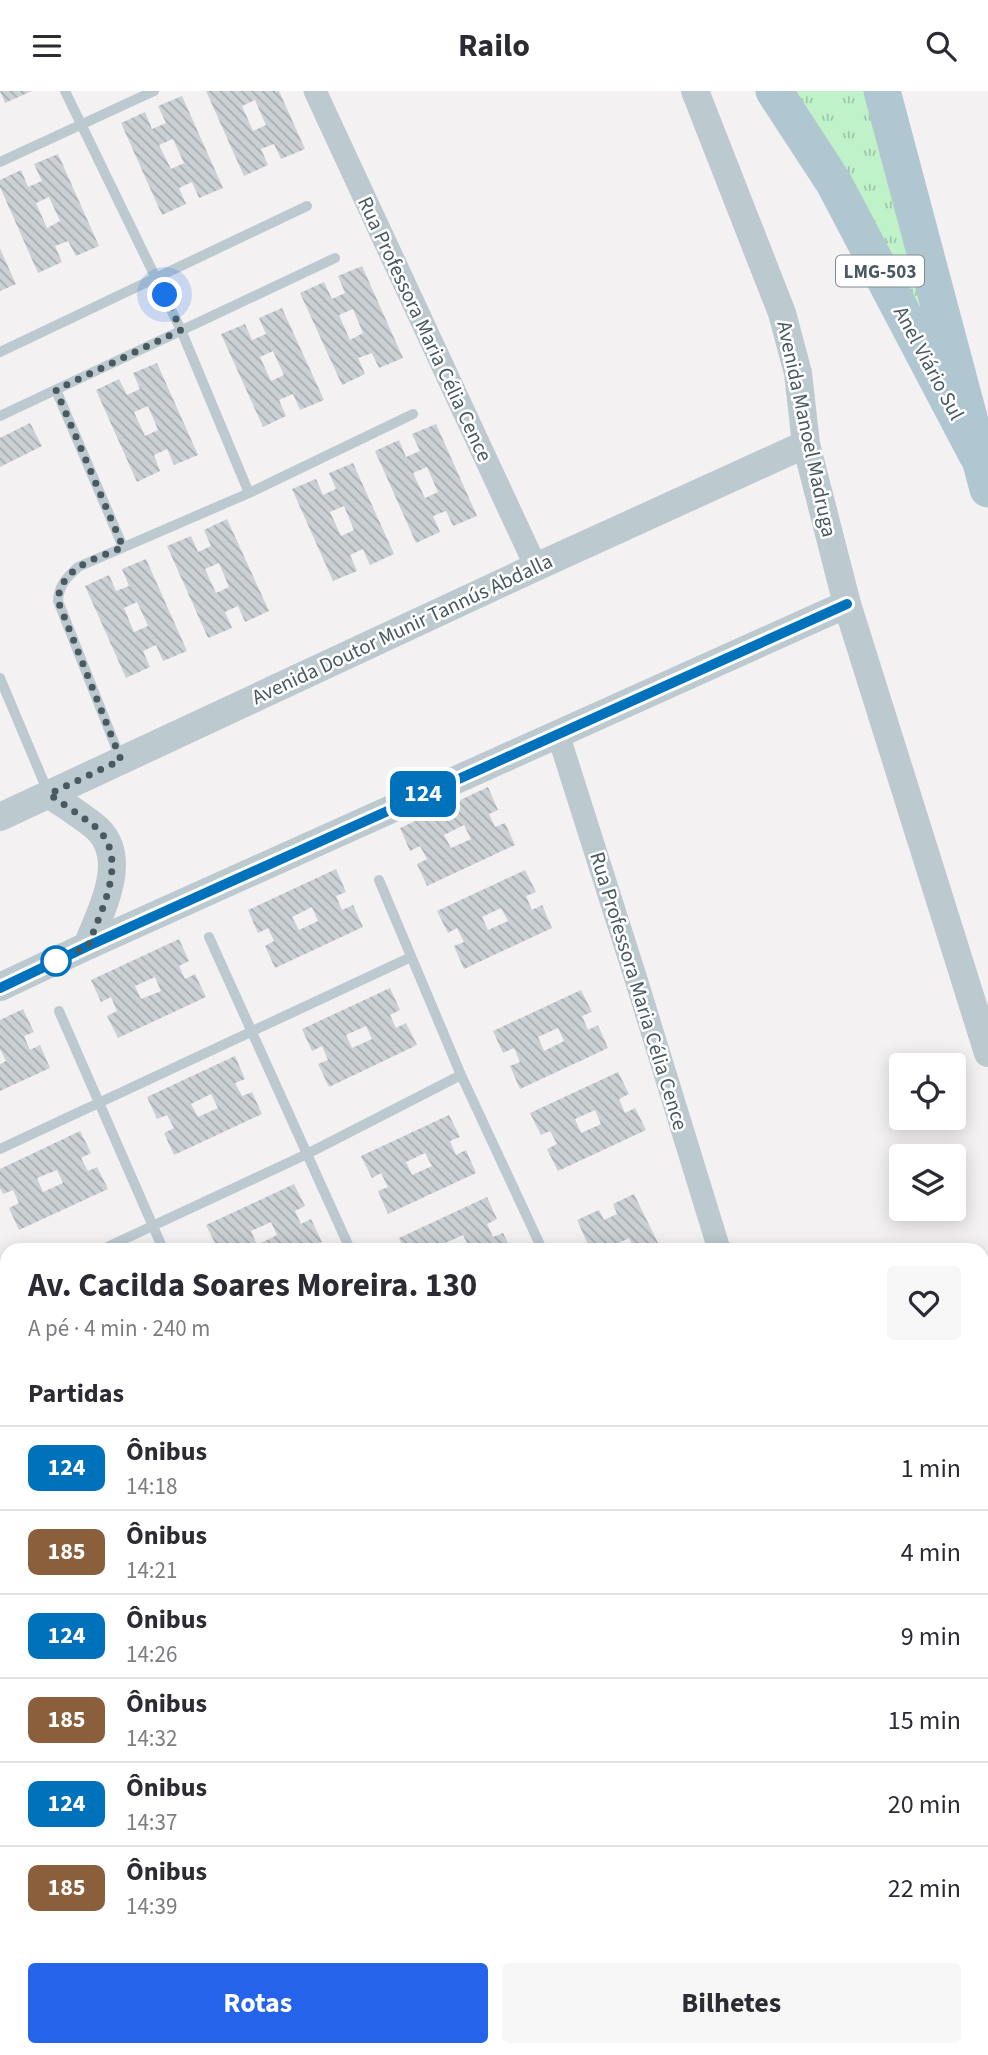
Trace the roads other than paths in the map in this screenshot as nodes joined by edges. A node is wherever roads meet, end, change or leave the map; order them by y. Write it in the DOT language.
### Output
graph roads {
  1 [pos="65,91"];
  2 [pos="154,91"];
  3 [pos="315,91"];
  4 [pos="695,91"];
  5 [pos="774,91"];
  6 [pos="883,91"];
  7 [pos="81,125"];
  8 [pos="0,162"];
  9 [pos="307,206"];
  10 [pos="335,258"];
  11 [pos="157,278"];
  12 [pos="181,330"];
  13 [pos="0,352"];
  14 [pos="56,390"];
  15 [pos="413,414"];
  16 [pos="0,417"];
  17 [pos="806,445"];
  18 [pos="977,455"];
  19 [pos="988,489"];
  20 [pos="249,493"];
  21 [pos="123,547"];
  22 [pos="536,567"];
  23 [pos="847,604"];
  24 [pos="0,678"];
  25 [pos="558,734"];
  26 [pos="121,760"];
  27 [pos="49,794"];
  28 [pos="0,817"];
  29 [pos="379,880"];
  30 [pos="209,937"];
  31 [pos="88,946"];
  32 [pos="411,957"];
  33 [pos="0,988"];
  34 [pos="59,1011"];
  35 [pos="252,1032"];
  36 [pos="988,1053"];
  37 [pos="461,1075"];
  38 [pos="99,1103"];
  39 [pos="0,1149"];
  40 [pos="307,1154"];
  41 [pos="152,1225"];
  42 [pos="115,1243"];
  43 [pos="160,1243"];
  44 [pos="347,1243"];
  45 [pos="539,1243"];
  46 [pos="717,1243"];
  1 -- 7 [label="lane"];
  2 -- 7 [label="lane"];
  3 -- 22 [label="street, Rua Professora Maria Célia Cence"];
  4 -- 17 [label="street, Avenida Manoel Madruga"];
  5 -- 18 [label="main road, Anel Viário Sul / LMG-503"];
  6 -- 18 [label="main road, Anel Viário Sul / LMG-503"];
  7 -- 8 [label="lane"];
  7 -- 11 [label="lane"];
  9 -- 11 [label="lane"];
  10 -- 12 [label="lane"];
  11 -- 12 [label="lane"];
  11 -- 13 [label="lane"];
  12 -- 14 [label="lane"];
  12 -- 20 [label="lane"];
  14 -- 16 [label="lane"];
  14 -- 21 [label="lane"];
  15 -- 20 [label="lane"];
  17 -- 22 [label="street, Avenida Doutor Munir Tannús Abdalla"];
  17 -- 23 [label="street, Avenida Manoel Madruga"];
  18 -- 19 [label="main road, Anel Viário Sul / LMG-503"];
  20 -- 21 [label="lane"];
  21 -- 26 [label="lane"];
  22 -- 26 [label="street, Avenida Doutor Munir Tannús Abdalla"];
  23 -- 25 [label="street"];
  23 -- 36 [label="street, Avenida Manoel Madruga"];
  24 -- 27 [label="lane"];
  25 -- 31 [label="street"];
  25 -- 46 [label="street, Rua Professora Maria Célia Cence"];
  26 -- 27 [label="street, Avenida Doutor Munir Tannús Abdalla"];
  27 -- 28 [label="street, Avenida Doutor Munir Tannús Abdalla"];
  27 -- 31 [label="street"];
  29 -- 32 [label="lane"];
  30 -- 35 [label="lane"];
  31 -- 33 [label="street"];
  32 -- 35 [label="lane"];
  32 -- 37 [label="lane"];
  34 -- 38 [label="lane"];
  35 -- 38 [label="lane"];
  35 -- 40 [label="lane"];
  37 -- 40 [label="lane"];
  37 -- 45 [label="lane"];
  38 -- 39 [label="lane"];
  38 -- 41 [label="lane"];
  40 -- 41 [label="lane"];
  40 -- 44 [label="lane"];
  41 -- 42 [label="lane"];
  41 -- 43 [label="lane"];
}
